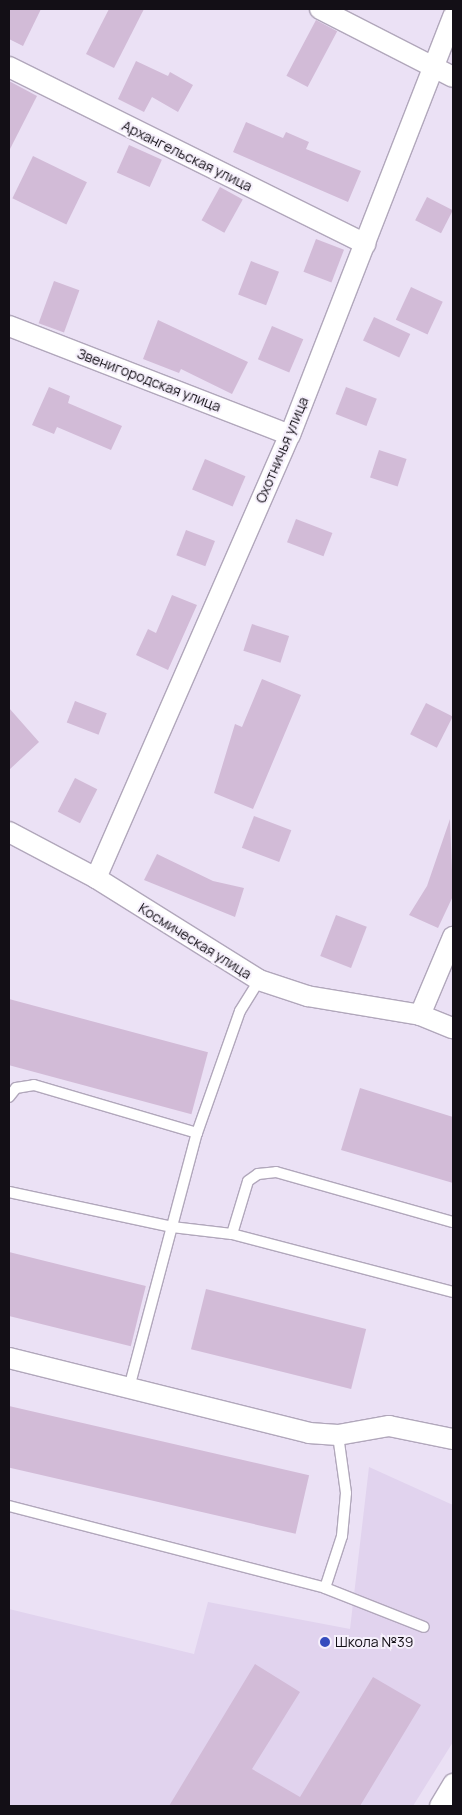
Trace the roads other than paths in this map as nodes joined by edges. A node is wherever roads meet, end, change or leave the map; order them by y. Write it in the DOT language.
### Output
graph roads {
  1 [pos="320,9"];
  2 [pos="453,16"];
  3 [pos="9,67"];
  4 [pos="434,67"];
  5 [pos="453,77"];
  6 [pos="365,244"];
  7 [pos="9,326"];
  8 [pos="290,435"];
  9 [pos="9,832"];
  10 [pos="96,878"];
  11 [pos="453,937"];
  12 [pos="259,980"];
  13 [pos="420,1015"];
  14 [pos="453,1028"];
  15 [pos="9,1097"];
  16 [pos="197,1133"];
  17 [pos="9,1192"];
  18 [pos="453,1222"];
  19 [pos="172,1227"];
  20 [pos="232,1234"];
  21 [pos="453,1292"];
  22 [pos="9,1358"];
  23 [pos="129,1388"];
  24 [pos="338,1434"];
  25 [pos="453,1439"];
  26 [pos="9,1506"];
  27 [pos="326,1588"];
  28 [pos="424,1627"];
  29 [pos="453,1784"];
  30 [pos="440,1806"];
  1 -- 4 [label="street"];
  2 -- 4 [label="street, Охотничья улица"];
  3 -- 6 [label="street, Архангельская улица"];
  4 -- 5 [label="street"];
  4 -- 6 [label="street, Охотничья улица"];
  6 -- 8 [label="street, Охотничья улица"];
  7 -- 8 [label="street, Звенигородская улица"];
  8 -- 10 [label="street, Охотничья улица"];
  9 -- 10 [label="street, Космическая улица"];
  10 -- 12 [label="street, Космическая улица"];
  11 -- 13 [label="street"];
  12 -- 13 [label="street, Космическая улица"];
  12 -- 16 [label="lane"];
  13 -- 14 [label="street, Космическая улица"];
  15 -- 16 [label="lane"];
  16 -- 19 [label="lane"];
  17 -- 19 [label="lane"];
  18 -- 20 [label="lane"];
  19 -- 20 [label="lane"];
  19 -- 23 [label="lane"];
  20 -- 21 [label="lane"];
  22 -- 23 [label="street"];
  23 -- 24 [label="street"];
  24 -- 25 [label="street"];
  24 -- 27 [label="lane"];
  26 -- 27 [label="lane"];
  27 -- 28 [label="lane"];
  29 -- 30 [label="street"];
}
